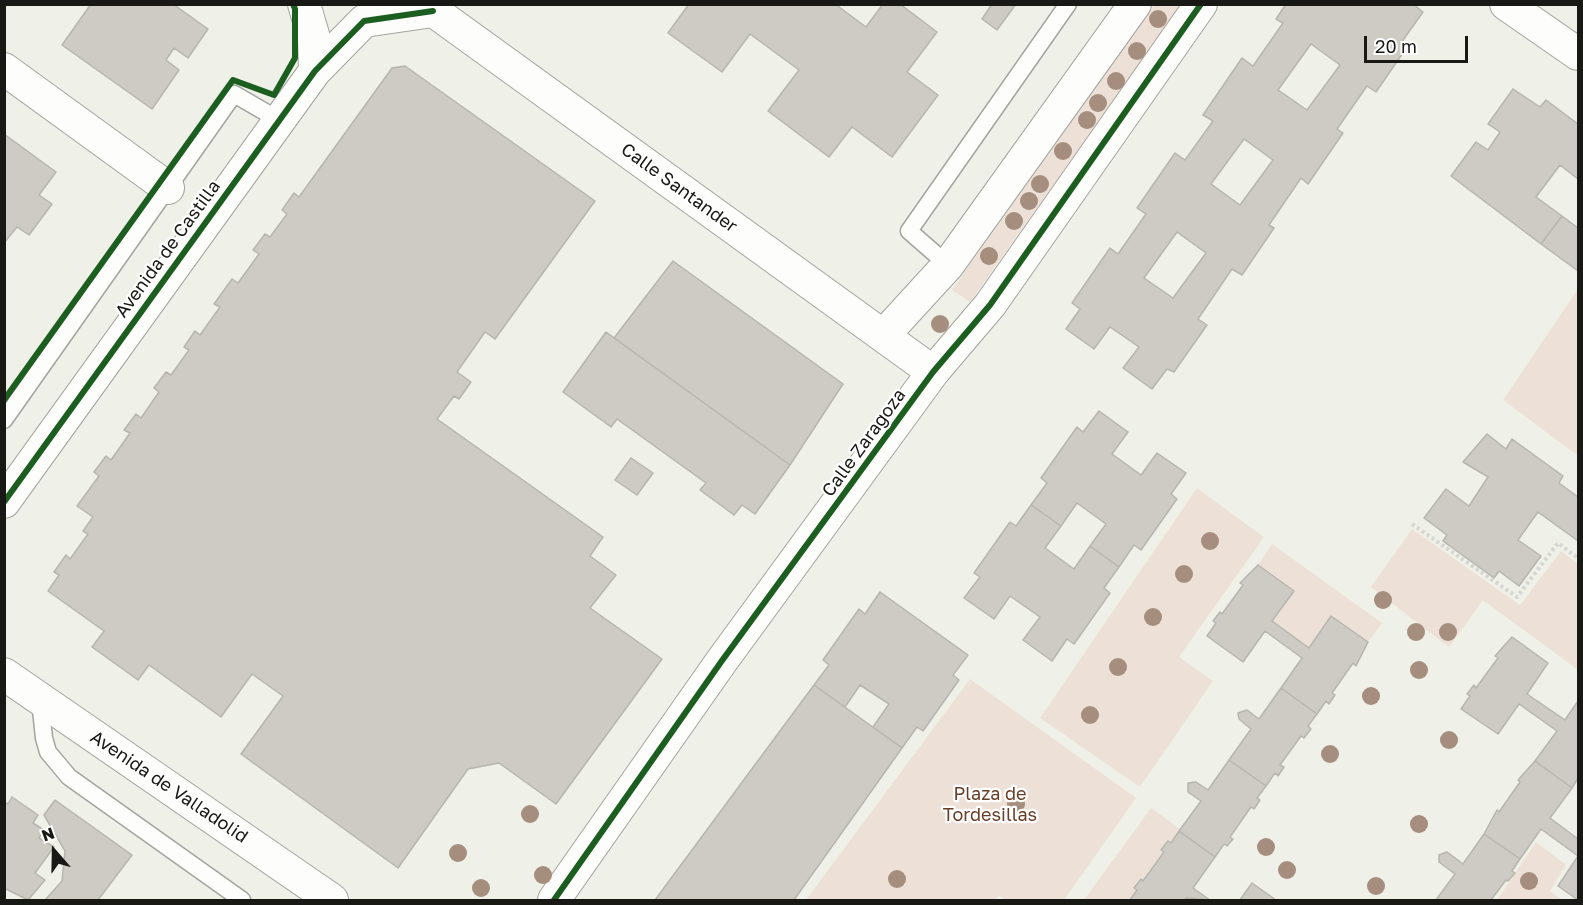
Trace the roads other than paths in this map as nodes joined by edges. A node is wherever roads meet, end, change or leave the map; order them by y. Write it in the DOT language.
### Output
graph roads {
  1 [pos="304,4"];
  2 [pos="1068,4"];
  3 [pos="1135,4"];
  4 [pos="1201,4"];
  5 [pos="1506,4"];
  6 [pos="428,8"];
  7 [pos="1578,54"];
  8 [pos="4,69"];
  9 [pos="315,71"];
  10 [pos="279,120"];
  11 [pos="163,184"];
  12 [pos="948,266"];
  13 [pos="883,336"];
  14 [pos="933,372"];
  15 [pos="4,420"];
  16 [pos="4,502"];
  17 [pos="4,674"];
  18 [pos="40,700"];
  19 [pos="242,900"];
  20 [pos="332,900"];
  21 [pos="554,900"];
  1 -- 9 [label="street"];
  2 -- 12 [label="lane"];
  3 -- 12 [label="street"];
  4 -- 14 [label="street, Calle Zaragoza"];
  5 -- 7 [label="street"];
  6 -- 9 [label="street, Avenida de Castilla"];
  6 -- 13 [label="street, Calle Santander"];
  8 -- 11 [label="street"];
  9 -- 10 [label="street, Avenida de Castilla"];
  10 -- 11 [label="lane"];
  10 -- 16 [label="street, Avenida de Castilla"];
  11 -- 15 [label="lane"];
  12 -- 13 [label="street"];
  13 -- 14 [label="street, Calle Santander"];
  14 -- 21 [label="street, Calle Zaragoza"];
  17 -- 18 [label="street, Avenida de Valladolid"];
  18 -- 19 [label="lane"];
  18 -- 20 [label="street, Avenida de Valladolid"];
}
